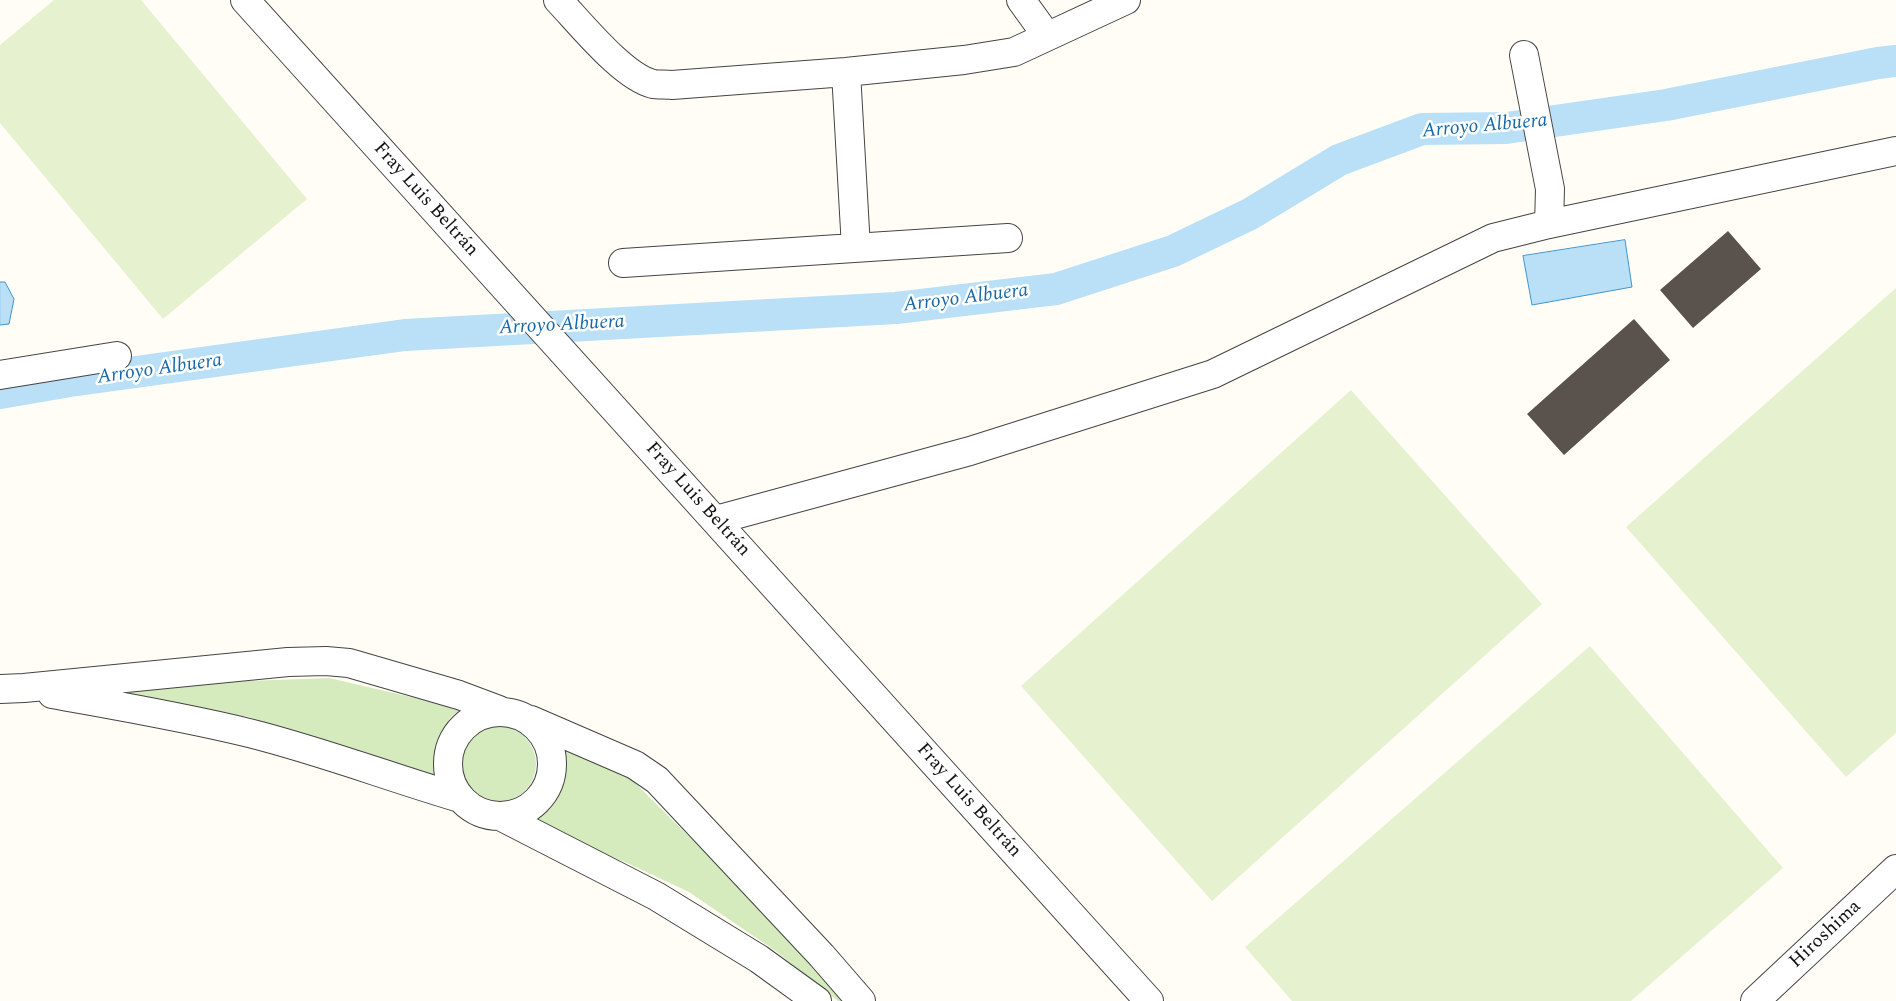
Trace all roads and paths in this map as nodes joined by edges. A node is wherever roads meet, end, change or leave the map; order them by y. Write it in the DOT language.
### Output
graph roads {
  1 [pos="245,0"];
  2 [pos="558,0"];
  3 [pos="1020,0"];
  4 [pos="1126,0"];
  5 [pos="1048,36"];
  6 [pos="1524,55"];
  7 [pos="846,72"];
  8 [pos="1896,151"];
  9 [pos="1548,224"];
  10 [pos="1008,238"];
  11 [pos="856,248"];
  12 [pos="623,263"];
  13 [pos="116,356"];
  14 [pos="0,375"];
  15 [pos="716,520"];
  16 [pos="12,688"];
  17 [pos="499,710"];
  18 [pos="531,720"];
  19 [pos="460,798"];
  20 [pos="500,816"];
  21 [pos="1896,869"];
  22 [pos="817,1001"];
  23 [pos="861,1001"];
  24 [pos="1149,1001"];
  25 [pos="1755,1001"];
  1 -- 15 [label="street, Fray Luis Beltrán"];
  2 -- 7 [label="street"];
  3 -- 5 [label="street"];
  4 -- 5 [label="street"];
  5 -- 7 [label="street"];
  6 -- 9 [label="street"];
  7 -- 11 [label="street"];
  8 -- 9 [label="street"];
  9 -- 15 [label="street"];
  10 -- 11 [label="street"];
  11 -- 12 [label="street"];
  13 -- 14 [label="street"];
  15 -- 24 [label="street, Fray Luis Beltrán"];
  16 -- 17 [label="street"];
  16 -- 19 [label="street"];
  17 -- 18 [label="street"];
  17 -- 19 [label="street"];
  18 -- 20 [label="street"];
  18 -- 23 [label="street"];
  19 -- 20 [label="street"];
  20 -- 22 [label="street"];
  21 -- 25 [label="street, Hiroshima"];
}
